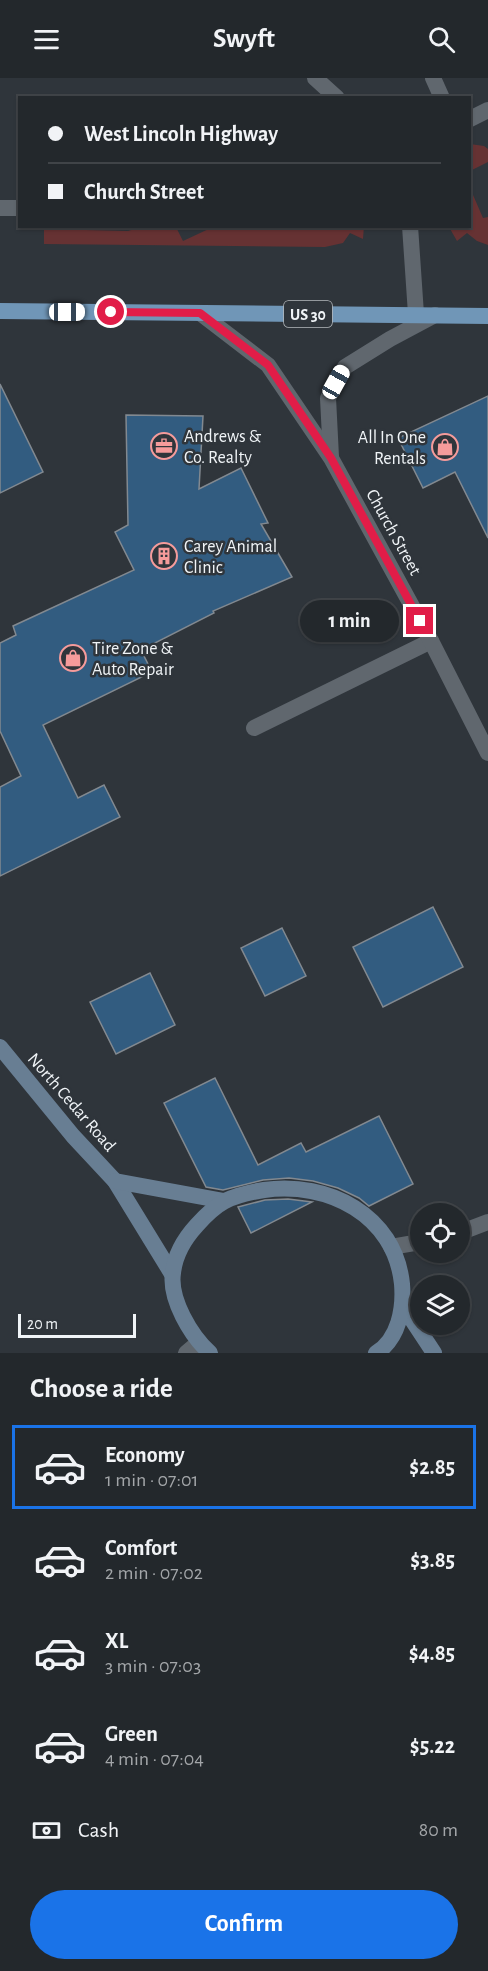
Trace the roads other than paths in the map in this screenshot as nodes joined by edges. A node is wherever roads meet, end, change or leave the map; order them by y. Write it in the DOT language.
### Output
graph roads {
  1 [pos="315,78"];
  2 [pos="336,78"];
  3 [pos="433,78"];
  4 [pos="335,96"];
  5 [pos="336,96"];
  6 [pos="441,96"];
  7 [pos="488,110"];
  8 [pos="471,118"];
  9 [pos="0,208"];
  10 [pos="18,208"];
  11 [pos="410,228"];
  12 [pos="0,312"];
  13 [pos="200,313"];
  14 [pos="416,314"];
  15 [pos="435,315"];
  16 [pos="488,316"];
  17 [pos="331,458"];
  18 [pos="431,641"];
  19 [pos="254,728"];
  20 [pos="488,753"];
  21 [pos="0,1047"];
  22 [pos="116,1180"];
  23 [pos="225,1201"];
  24 [pos="488,1222"];
  25 [pos="470,1229"];
  26 [pos="410,1244"];
  27 [pos="391,1247"];
  28 [pos="172,1274"];
  29 [pos="403,1306"];
  30 [pos="198,1349"];
  31 [pos="376,1353"];
  32 [pos="434,1353"];
  1 -- 4 [label="street"];
  2 -- 5 [label="street"];
  3 -- 6 [label="street"];
  7 -- 8 [label="street"];
  9 -- 10 [label="street"];
  11 -- 14 [label="street"];
  12 -- 13 [label="main road, US 30"];
  13 -- 14 [label="main road, US 30"];
  13 -- 17 [label="street, Church Street"];
  14 -- 15 [label="main road, US 30"];
  15 -- 16 [label="main road, US 30"];
  15 -- 17 [label="street"];
  17 -- 18 [label="street, Church Street"];
  18 -- 19 [label="street"];
  18 -- 20 [label="street, Church Street"];
  21 -- 22 [label="main road, North Cedar Road"];
  22 -- 23 [label="main road"];
  22 -- 28 [label="main road, North Cedar Road"];
  23 -- 27 [label="main road"];
  23 -- 28 [label="main road"];
  24 -- 25 [label="street"];
  26 -- 27 [label="street"];
  27 -- 29 [label="main road"];
  28 -- 30 [label="main road"];
  29 -- 31 [label="main road"];
  29 -- 32 [label="main road"];
}
